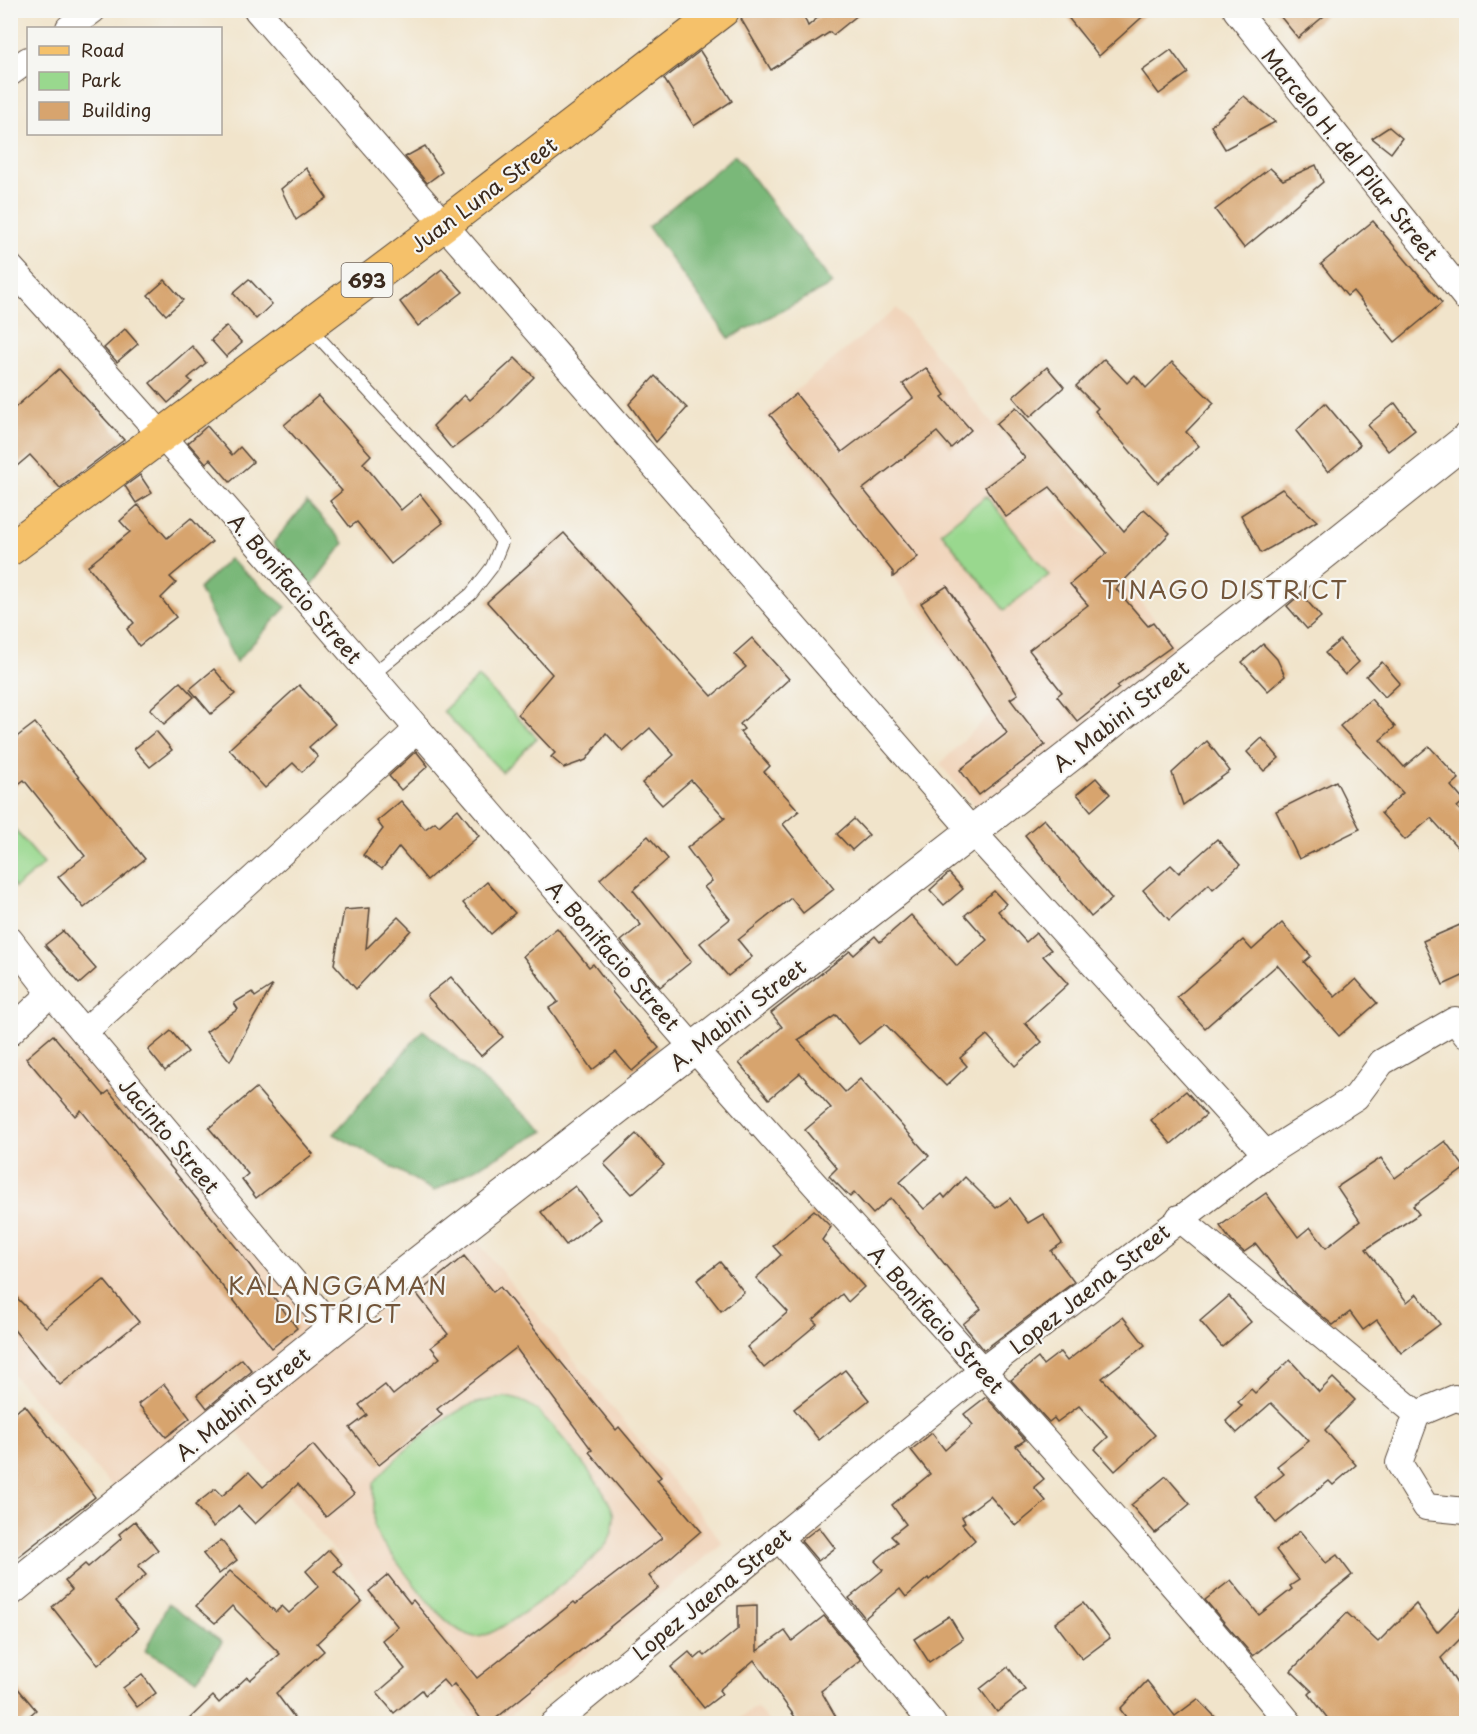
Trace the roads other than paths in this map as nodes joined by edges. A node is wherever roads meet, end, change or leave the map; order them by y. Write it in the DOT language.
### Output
graph roads {
  1 [pos="93,10"];
  2 [pos="257,10"];
  3 [pos="723,10"];
  4 [pos="1236,10"];
  5 [pos="70,27"];
  6 [pos="27,61"];
  7 [pos="10,73"];
  8 [pos="443,225"];
  9 [pos="10,267"];
  10 [pos="1467,298"];
  11 [pos="307,325"];
  12 [pos="163,434"];
  13 [pos="1467,440"];
  14 [pos="10,549"];
  15 [pos="372,675"];
  16 [pos="418,729"];
  17 [pos="972,831"];
  18 [pos="10,940"];
  19 [pos="51,993"];
  20 [pos="10,1032"];
  21 [pos="84,1032"];
  22 [pos="1467,1035"];
  23 [pos="694,1048"];
  24 [pos="1266,1154"];
  25 [pos="1179,1218"];
  26 [pos="333,1329"];
  27 [pos="983,1370"];
  28 [pos="1467,1401"];
  29 [pos="1417,1414"];
  30 [pos="1467,1511"];
  31 [pos="779,1538"];
  32 [pos="10,1590"];
  33 [pos="553,1724"];
  34 [pos="933,1724"];
  35 [pos="1290,1724"];
  1 -- 5 [label="street"];
  2 -- 8 [label="street"];
  3 -- 8 [label="main road, Juan Luna Street / 693"];
  4 -- 10 [label="street, Marcelo H. del Pilar Street"];
  6 -- 7 [label="street"];
  8 -- 11 [label="main road, Juan Luna Street / 693"];
  8 -- 17 [label="street"];
  9 -- 12 [label="street, A. Bonifacio Street"];
  11 -- 12 [label="main road, Juan Luna Street / 693"];
  11 -- 15 [label="lane"];
  12 -- 14 [label="main road, Juan Luna Street / 693"];
  12 -- 15 [label="street, A. Bonifacio Street"];
  13 -- 17 [label="street, A. Mabini Street"];
  15 -- 16 [label="street, A. Bonifacio Street"];
  16 -- 21 [label="street"];
  16 -- 23 [label="street, A. Bonifacio Street"];
  17 -- 23 [label="street, A. Mabini Street"];
  17 -- 24 [label="street"];
  18 -- 19 [label="street, Jacinto Street"];
  19 -- 20 [label="street"];
  19 -- 21 [label="street, Jacinto Street"];
  21 -- 26 [label="street, Jacinto Street"];
  22 -- 24 [label="street, Lopez Jaena Street"];
  23 -- 26 [label="street, A. Mabini Street"];
  23 -- 27 [label="street, A. Bonifacio Street"];
  24 -- 25 [label="street, Lopez Jaena Street"];
  25 -- 27 [label="street, Lopez Jaena Street"];
  25 -- 29 [label="street"];
  26 -- 32 [label="street, A. Mabini Street"];
  27 -- 31 [label="street, Lopez Jaena Street"];
  27 -- 35 [label="street, A. Bonifacio Street"];
  28 -- 29 [label="street"];
  29 -- 30 [label="street"];
  31 -- 33 [label="street, Lopez Jaena Street"];
  31 -- 34 [label="street"];
}
